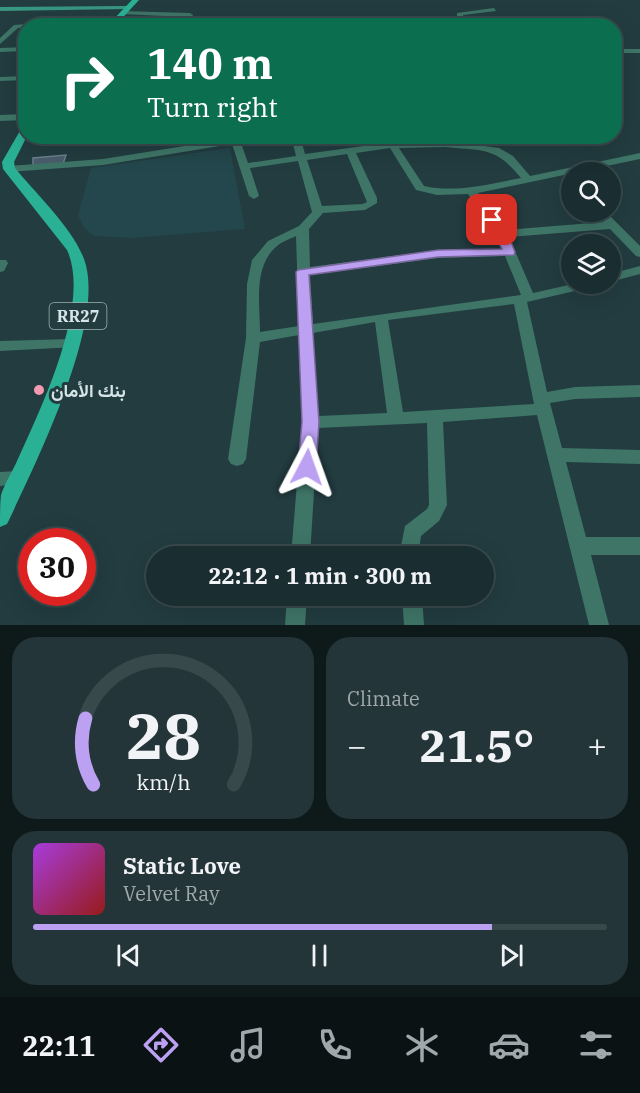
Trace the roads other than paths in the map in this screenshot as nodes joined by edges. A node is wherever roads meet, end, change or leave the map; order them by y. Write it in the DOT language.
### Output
graph roads {
  1 [pos="136,0"];
  2 [pos="0,9"];
  3 [pos="124,10"];
  4 [pos="495,10"];
  5 [pos="117,18"];
  6 [pos="188,18"];
  7 [pos="460,18"];
  8 [pos="18,26"];
  9 [pos="0,42"];
  10 [pos="4,50"];
  11 [pos="622,51"];
  12 [pos="640,51"];
  13 [pos="0,57"];
  14 [pos="18,78"];
  15 [pos="0,79"];
  16 [pos="0,117"];
  17 [pos="18,117"];
  18 [pos="18,142"];
  19 [pos="186,144"];
  20 [pos="224,144"];
  21 [pos="237,144"];
  22 [pos="296,144"];
  23 [pos="393,145"];
  24 [pos="213,146"];
  25 [pos="186,150"];
  26 [pos="350,151"];
  27 [pos="640,156"];
  28 [pos="300,158"];
  29 [pos="613,162"];
  30 [pos="5,163"];
  31 [pos="245,166"];
  32 [pos="561,173"];
  33 [pos="528,180"];
  34 [pos="471,191"];
  35 [pos="254,196"];
  36 [pos="318,210"];
  37 [pos="610,222"];
  38 [pos="613,225"];
  39 [pos="303,228"];
  40 [pos="502,234"];
  41 [pos="509,252"];
  42 [pos="640,253"];
  43 [pos="640,270"];
  44 [pos="302,272"];
  45 [pos="621,275"];
  46 [pos="561,290"];
  47 [pos="524,298"];
  48 [pos="381,317"];
  49 [pos="305,330"];
  50 [pos="253,338"];
  51 [pos="71,344"];
  52 [pos="0,346"];
  53 [pos="640,392"];
  54 [pos="543,404"];
  55 [pos="435,417"];
  56 [pos="396,419"];
  57 [pos="310,422"];
  58 [pos="557,456"];
  59 [pos="640,456"];
  60 [pos="237,459"];
  61 [pos="18,478"];
  62 [pos="0,479"];
  63 [pos="0,518"];
  64 [pos="301,546"];
  65 [pos="410,546"];
  66 [pos="579,546"];
  67 [pos="640,546"];
  68 [pos="296,606"];
  69 [pos="413,606"];
  70 [pos="295,625"];
  71 [pos="414,625"];
  72 [pos="599,625"];
  1 -- 3 [label="main road"];
  2 -- 3 [label="street"];
  3 -- 5 [label="main road"];
  3 -- 6 [label="street"];
  4 -- 7 [label="street"];
  8 -- 9 [label="street"];
  10 -- 13 [label="street"];
  11 -- 12 [label="street"];
  14 -- 15 [label="street"];
  16 -- 17 [label="street"];
  18 -- 30 [label="main road"];
  19 -- 25 [label="street"];
  20 -- 24 [label="street"];
  21 -- 31 [label="street"];
  22 -- 28 [label="street"];
  23 -- 26 [label="street"];
  23 -- 33 [label="street"];
  23 -- 34 [label="street"];
  24 -- 25 [label="street"];
  25 -- 30 [label="street"];
  26 -- 28 [label="street"];
  26 -- 36 [label="street"];
  27 -- 29 [label="street"];
  28 -- 31 [label="street"];
  28 -- 36 [label="street"];
  30 -- 51 [label="main road, RR27"];
  31 -- 35 [label="street"];
  32 -- 33 [label="street"];
  33 -- 34 [label="street"];
  34 -- 40 [label="street"];
  36 -- 39 [label="street"];
  37 -- 38 [label="street"];
  38 -- 40 [label="street"];
  38 -- 42 [label="street"];
  39 -- 44 [label="street"];
  39 -- 50 [label="street"];
  40 -- 41 [label="street"];
  41 -- 44 [label="street"];
  41 -- 47 [label="street"];
  43 -- 45 [label="street"];
  44 -- 49 [label="street"];
  46 -- 47 [label="street"];
  47 -- 48 [label="street"];
  47 -- 54 [label="street"];
  48 -- 49 [label="street"];
  48 -- 56 [label="street"];
  49 -- 50 [label="street"];
  49 -- 57 [label="street"];
  50 -- 60 [label="street"];
  51 -- 52 [label="street"];
  51 -- 61 [label="main road, RR27"];
  53 -- 54 [label="street"];
  54 -- 55 [label="street"];
  54 -- 58 [label="street"];
  55 -- 56 [label="street"];
  55 -- 65 [label="street"];
  56 -- 57 [label="street"];
  57 -- 64 [label="street"];
  58 -- 59 [label="street"];
  58 -- 66 [label="street"];
  61 -- 62 [label="street"];
  61 -- 63 [label="main road, RR27"];
  66 -- 67 [label="street"];
  66 -- 72 [label="street"];
  68 -- 70 [label="street"];
  69 -- 71 [label="street"];
}
